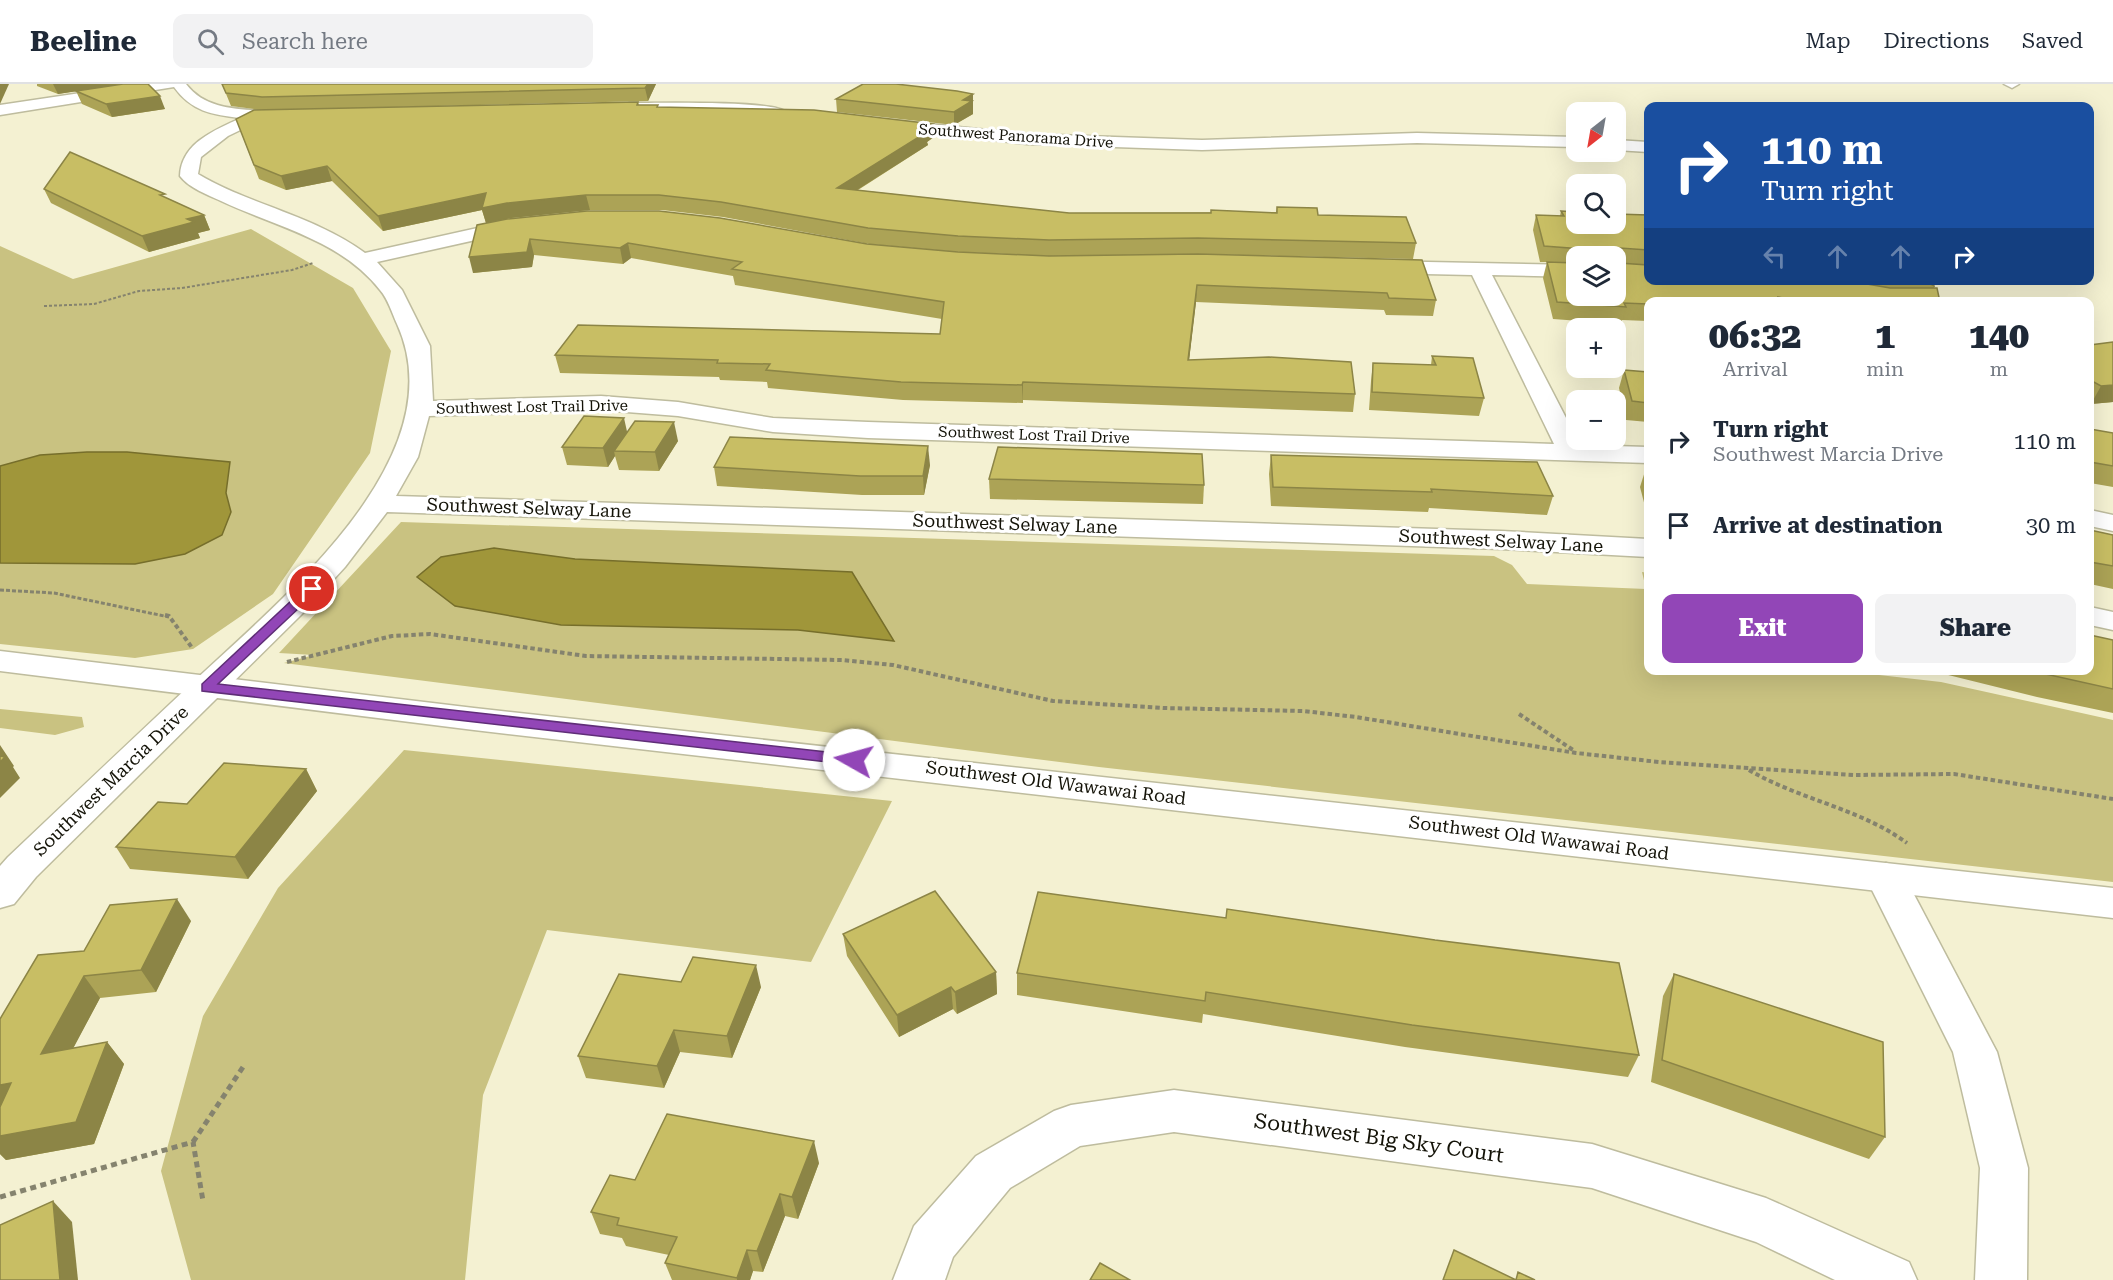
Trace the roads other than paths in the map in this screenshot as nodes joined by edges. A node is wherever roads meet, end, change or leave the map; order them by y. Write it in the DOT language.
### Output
graph roads {
  1 [pos="169,84"];
  2 [pos="178,84"];
  3 [pos="609,108"];
  4 [pos="0,110"];
  5 [pos="798,114"];
  6 [pos="255,117"];
  7 [pos="307,118"];
  8 [pos="868,123"];
  9 [pos="1566,142"];
  10 [pos="1626,146"];
  11 [pos="1644,147"];
  12 [pos="534,224"];
  13 [pos="364,259"];
  14 [pos="1362,266"];
  15 [pos="1479,269"];
  16 [pos="1566,271"];
  17 [pos="421,409"];
  18 [pos="1570,451"];
  19 [pos="1644,455"];
  20 [pos="382,504"];
  21 [pos="2094,519"];
  22 [pos="2113,523"];
  23 [pos="1644,548"];
  24 [pos="2094,617"];
  25 [pos="2113,621"];
  26 [pos="0,661"];
  27 [pos="207,687"];
  28 [pos="1886,878"];
  29 [pos="0,893"];
  30 [pos="2113,903"];
  31 [pos="919,1280"];
  32 [pos="1891,1280"];
  33 [pos="2001,1280"];
  1 -- 4 [label="street"];
  2 -- 6 [label="street"];
  3 -- 5 [label="street"];
  6 -- 7 [label="street"];
  6 -- 13 [label="street, Southwest Marcia Drive"];
  8 -- 9 [label="street, Southwest Panorama Drive"];
  10 -- 11 [label="street"];
  12 -- 13 [label="street"];
  13 -- 17 [label="street, Southwest Marcia Drive"];
  14 -- 15 [label="street"];
  15 -- 16 [label="street"];
  15 -- 18 [label="street"];
  17 -- 18 [label="street, Southwest Lost Trail Drive"];
  17 -- 20 [label="street, Southwest Marcia Drive"];
  18 -- 19 [label="street, Southwest Lost Trail Drive"];
  20 -- 23 [label="street, Southwest Selway Lane"];
  20 -- 27 [label="street, Southwest Marcia Drive"];
  21 -- 22 [label="street"];
  24 -- 25 [label="street"];
  26 -- 27 [label="street, Southwest Old Wawawai Road"];
  27 -- 28 [label="street, Southwest Old Wawawai Road"];
  27 -- 29 [label="street, Southwest Marcia Drive"];
  28 -- 30 [label="street, Southwest Old Wawawai Road"];
  28 -- 33 [label="street"];
  31 -- 32 [label="street, Southwest Big Sky Court"];
}
